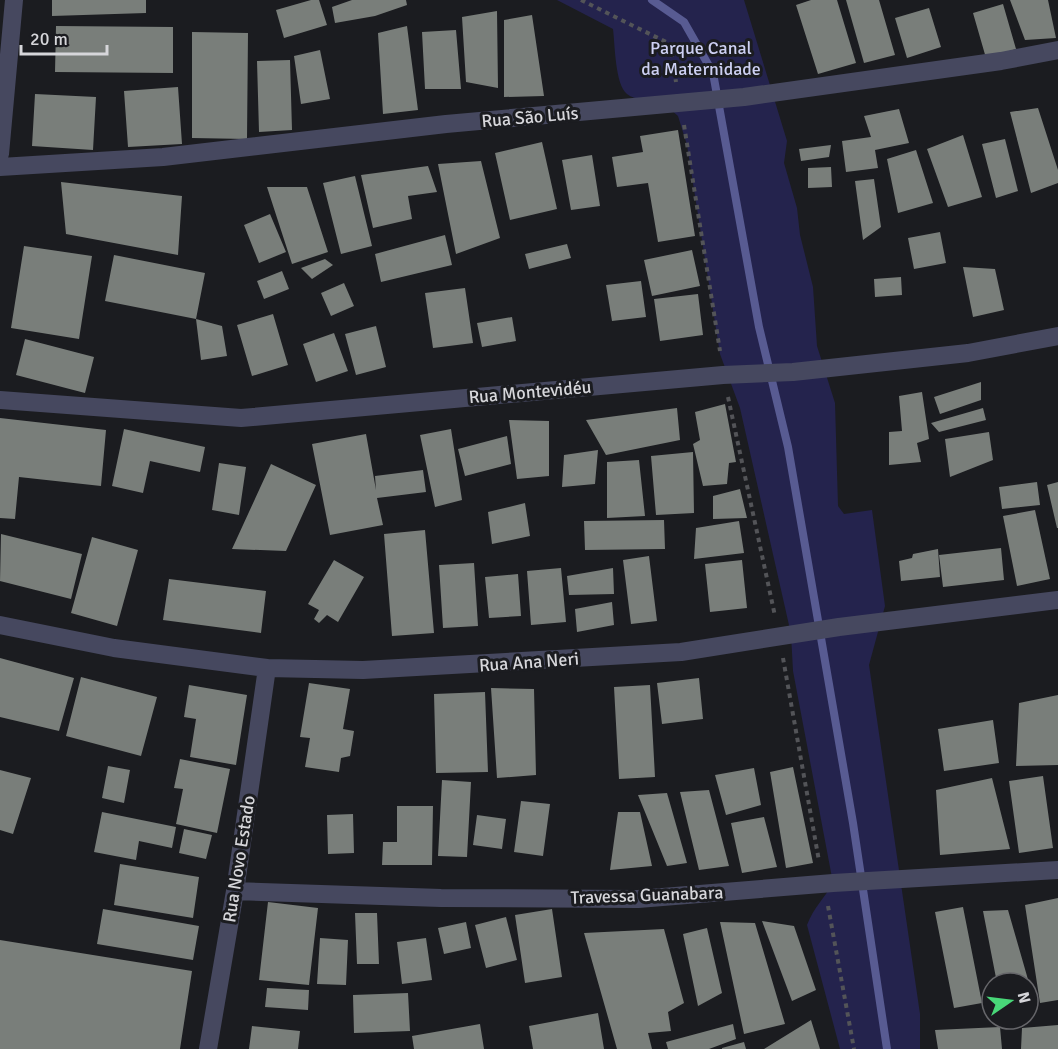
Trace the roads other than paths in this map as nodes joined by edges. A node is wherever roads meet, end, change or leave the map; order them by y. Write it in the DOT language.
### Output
graph roads {
  1 [pos="14,0"];
  2 [pos="1058,50"];
  3 [pos="0,154"];
  4 [pos="0,167"];
  5 [pos="1058,336"];
  6 [pos="0,400"];
  7 [pos="1058,600"];
  8 [pos="0,626"];
  9 [pos="267,668"];
  10 [pos="1058,870"];
  11 [pos="235,891"];
  12 [pos="208,1049"];
  1 -- 3 [label="street"];
  2 -- 4 [label="street, Rua São Luís"];
  5 -- 6 [label="street, Rua Montevidéu"];
  7 -- 9 [label="street, Rua Ana Neri"];
  8 -- 9 [label="street, Rua Ana Neri"];
  9 -- 11 [label="street, Rua Novo Estado"];
  10 -- 11 [label="street, Travessa Guanabara"];
  11 -- 12 [label="street, Rua Novo Estado"];
}
